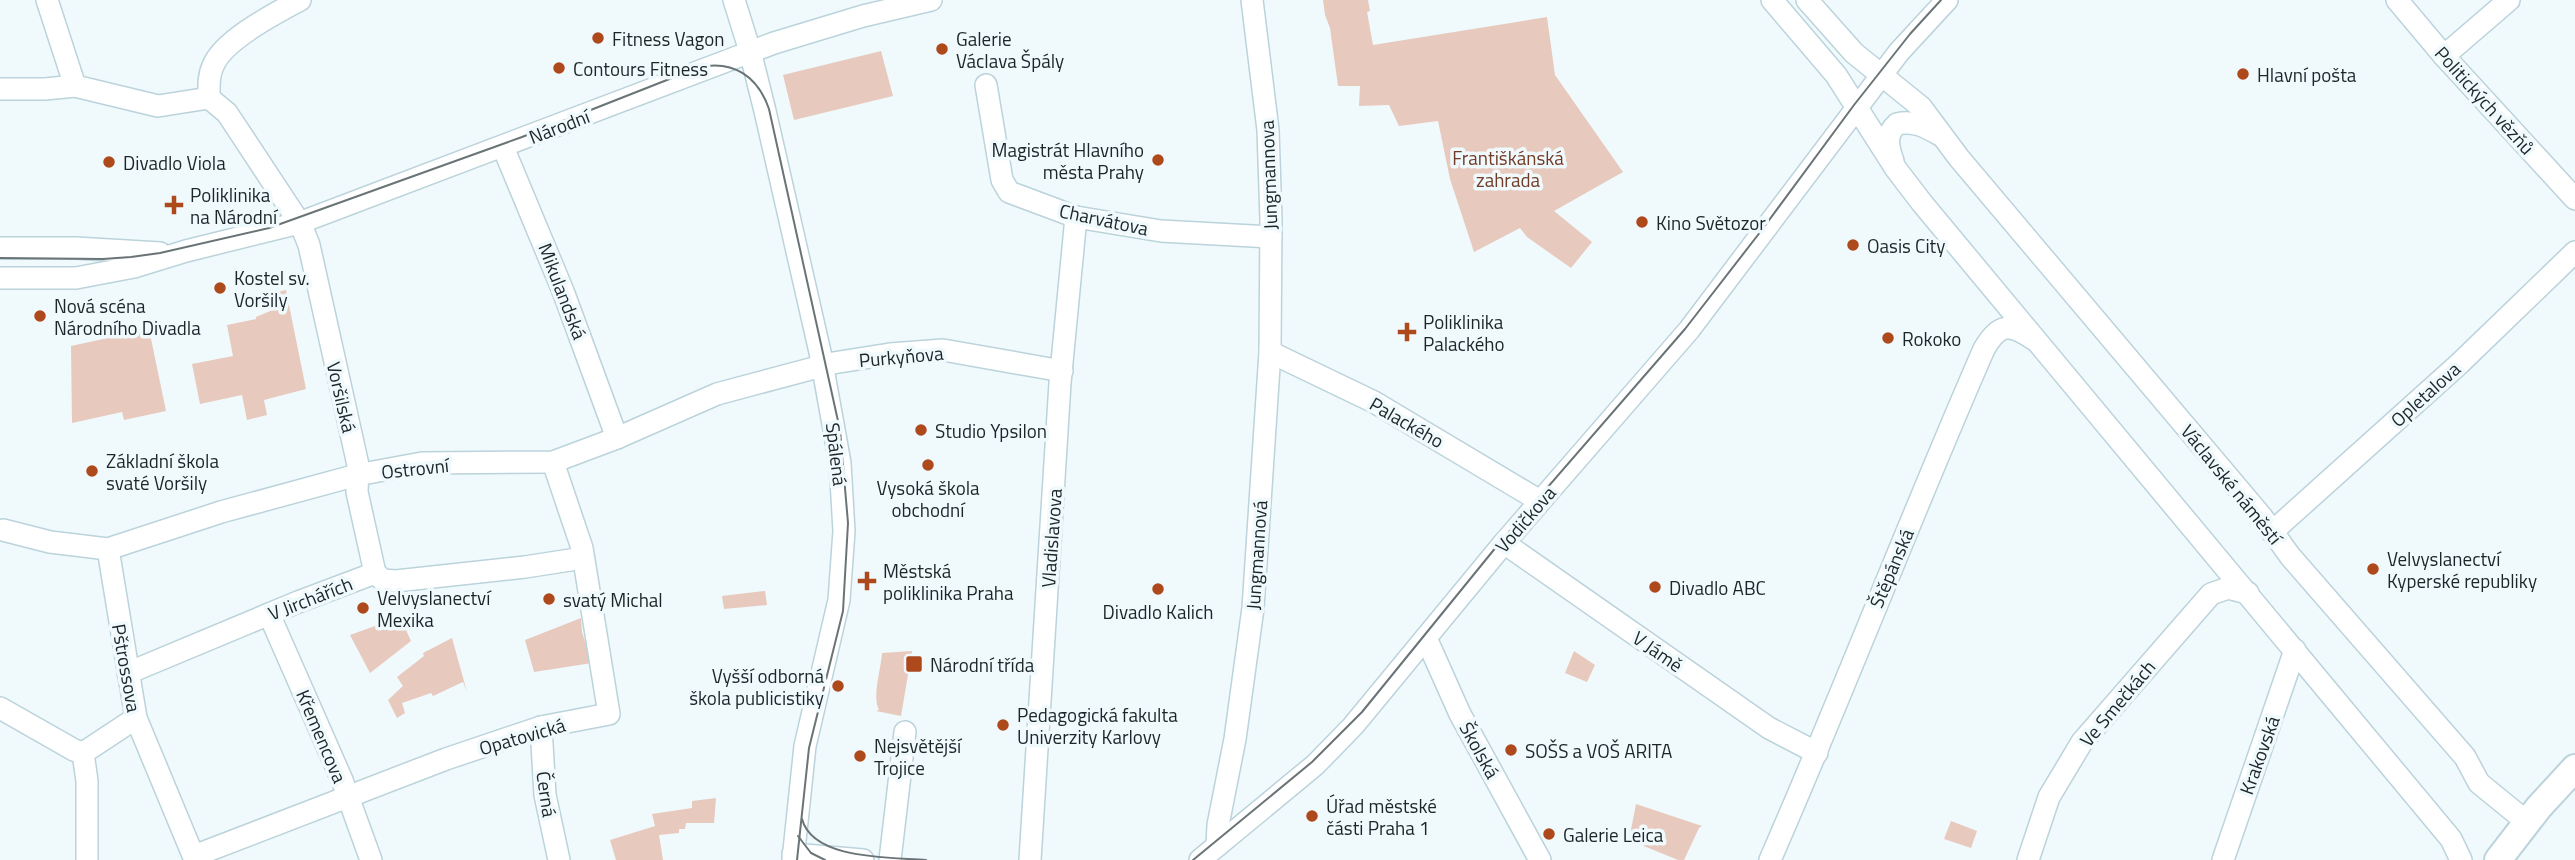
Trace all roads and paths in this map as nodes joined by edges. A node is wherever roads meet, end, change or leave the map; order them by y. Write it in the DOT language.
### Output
graph roads {
  1 [pos="47,0"];
  2 [pos="300,0"];
  3 [pos="734,0"];
  4 [pos="931,0"];
  5 [pos="1252,0"];
  6 [pos="1772,0"];
  7 [pos="1807,0"];
  8 [pos="1947,0"];
  9 [pos="2397,0"];
  10 [pos="2509,0"];
  11 [pos="750,51"];
  12 [pos="2444,56"];
  13 [pos="1882,74"];
  14 [pos="986,85"];
  15 [pos="75,86"];
  16 [pos="0,89"];
  17 [pos="209,98"];
  18 [pos="1856,108"];
  19 [pos="1942,136"];
  20 [pos="503,147"];
  21 [pos="1896,169"];
  22 [pos="2575,199"];
  23 [pos="1076,217"];
  24 [pos="299,223"];
  25 [pos="1271,237"];
  26 [pos="0,248"];
  27 [pos="186,251"];
  28 [pos="2575,252"];
  29 [pos="0,278"];
  30 [pos="2045,350"];
  31 [pos="1269,352"];
  32 [pos="823,367"];
  33 [pos="1062,371"];
  34 [pos="617,438"];
  35 [pos="553,462"];
  36 [pos="357,475"];
  37 [pos="1540,501"];
  38 [pos="3,530"];
  39 [pos="2272,532"];
  40 [pos="1504,543"];
  41 [pos="108,549"];
  42 [pos="583,558"];
  43 [pos="375,573"];
  44 [pos="2248,593"];
  45 [pos="269,614"];
  46 [pos="1426,638"];
  47 [pos="2295,650"];
  48 [pos="128,673"];
  49 [pos="0,708"];
  50 [pos="136,718"];
  51 [pos="541,727"];
  52 [pos="905,732"];
  53 [pos="83,753"];
  54 [pos="1817,753"];
  55 [pos="2575,768"];
  56 [pos="348,797"];
  57 [pos="2530,819"];
  58 [pos="1217,846"];
  59 [pos="2505,850"];
  60 [pos="793,857"];
  61 [pos="195,858"];
  62 [pos="87,860"];
  63 [pos="371,860"];
  64 [pos="559,860"];
  65 [pos="863,860"];
  66 [pos="890,860"];
  67 [pos="1030,860"];
  68 [pos="1200,860"];
  69 [pos="1540,860"];
  70 [pos="1770,860"];
  71 [pos="2028,860"];
  72 [pos="2223,860"];
  73 [pos="2461,860"];
  1 -- 15 [label="street"];
  2 -- 17 [label="street"];
  3 -- 11 [label="street, Spálená"];
  4 -- 11 [label="street, Národní"];
  5 -- 25 [label="street, Jungmannova"];
  6 -- 18 [label="street, Václavské náměstí"];
  7 -- 13 [label="street, Václavské náměstí"];
  8 -- 13 [label="street"];
  9 -- 12 [label="street, Politických vězňů"];
  10 -- 12 [label="street"];
  11 -- 20 [label="street, Národní"];
  11 -- 32 [label="street, Spálená"];
  12 -- 22 [label="street, Politických vězňů"];
  13 -- 18 [label="street"];
  13 -- 19 [label="street, Václavské náměstí"];
  14 -- 23 [label="street, Charvátova"];
  15 -- 16 [label="street"];
  15 -- 17 [label="street"];
  17 -- 24 [label="street, Voršilská"];
  18 -- 21 [label="street, Václavské náměstí"];
  18 -- 37 [label="street, Vodičkova"];
  19 -- 21 [label="street, Václavské náměstí"];
  19 -- 39 [label="street, Václavské náměstí"];
  20 -- 24 [label="street, Národní"];
  20 -- 34 [label="street, Mikulandská"];
  21 -- 30 [label="street, Václavské náměstí"];
  23 -- 25 [label="street, Charvátova"];
  23 -- 33 [label="street, Vladislavova"];
  24 -- 27 [label="street, Národní"];
  24 -- 36 [label="street, Voršilská"];
  25 -- 31 [label="street, Jungmannova"];
  26 -- 27 [label="street, Národní"];
  27 -- 29 [label="street, Národní"];
  28 -- 39 [label="street, Opletalova"];
  30 -- 44 [label="street, Václavské náměstí"];
  30 -- 54 [label="street, Štěpánská"];
  31 -- 37 [label="street, Palackého"];
  31 -- 58 [label="street, Jungmannová"];
  32 -- 33 [label="street, Purkyňova"];
  32 -- 34 [label="street, Ostrovní"];
  32 -- 60 [label="street, Spálená"];
  33 -- 67 [label="street, Vladislavova"];
  34 -- 35 [label="street, Ostrovní"];
  35 -- 36 [label="street, Ostrovní"];
  35 -- 42 [label="street, Opatovická"];
  36 -- 41 [label="street, Ostrovní"];
  36 -- 43 [label="street, Voršilská"];
  37 -- 40 [label="street, Vodičkova"];
  38 -- 41 [label="street, Ostrovní"];
  39 -- 57 [label="street, Václavské náměstí"];
  40 -- 46 [label="street, Vodičkova"];
  40 -- 54 [label="street, V Jámě"];
  41 -- 48 [label="street, Pštrossova"];
  42 -- 43 [label="street, V Jirchářích"];
  42 -- 51 [label="street, Opatovická"];
  43 -- 45 [label="street, V Jirchářích"];
  44 -- 47 [label="street, Václavské náměstí"];
  44 -- 71 [label="street, Ve Smečkách"];
  45 -- 48 [label="street, V Jirchářích"];
  45 -- 56 [label="street, Křemencova"];
  46 -- 58 [label="street, Vodičkova"];
  46 -- 69 [label="street, Školská"];
  47 -- 72 [label="street, Krakovská"];
  47 -- 73 [label="street, Václavské náměstí"];
  48 -- 50 [label="street, Pštrossova"];
  49 -- 53 [label="street"];
  50 -- 53 [label="street"];
  50 -- 61 [label="street, Pštrossova"];
  51 -- 56 [label="street, Opatovická"];
  51 -- 64 [label="street, Černá"];
  52 -- 66 [label="street"];
  53 -- 62 [label="street"];
  54 -- 70 [label="street, Štěpánská"];
  55 -- 57 [label="main road"];
  56 -- 61 [label="street, Opatovická"];
  56 -- 63 [label="street, Křemencova"];
  57 -- 59 [label="main road"];
  58 -- 68 [label="street, Vodičkova"];
  60 -- 65 [label="street"];
}
